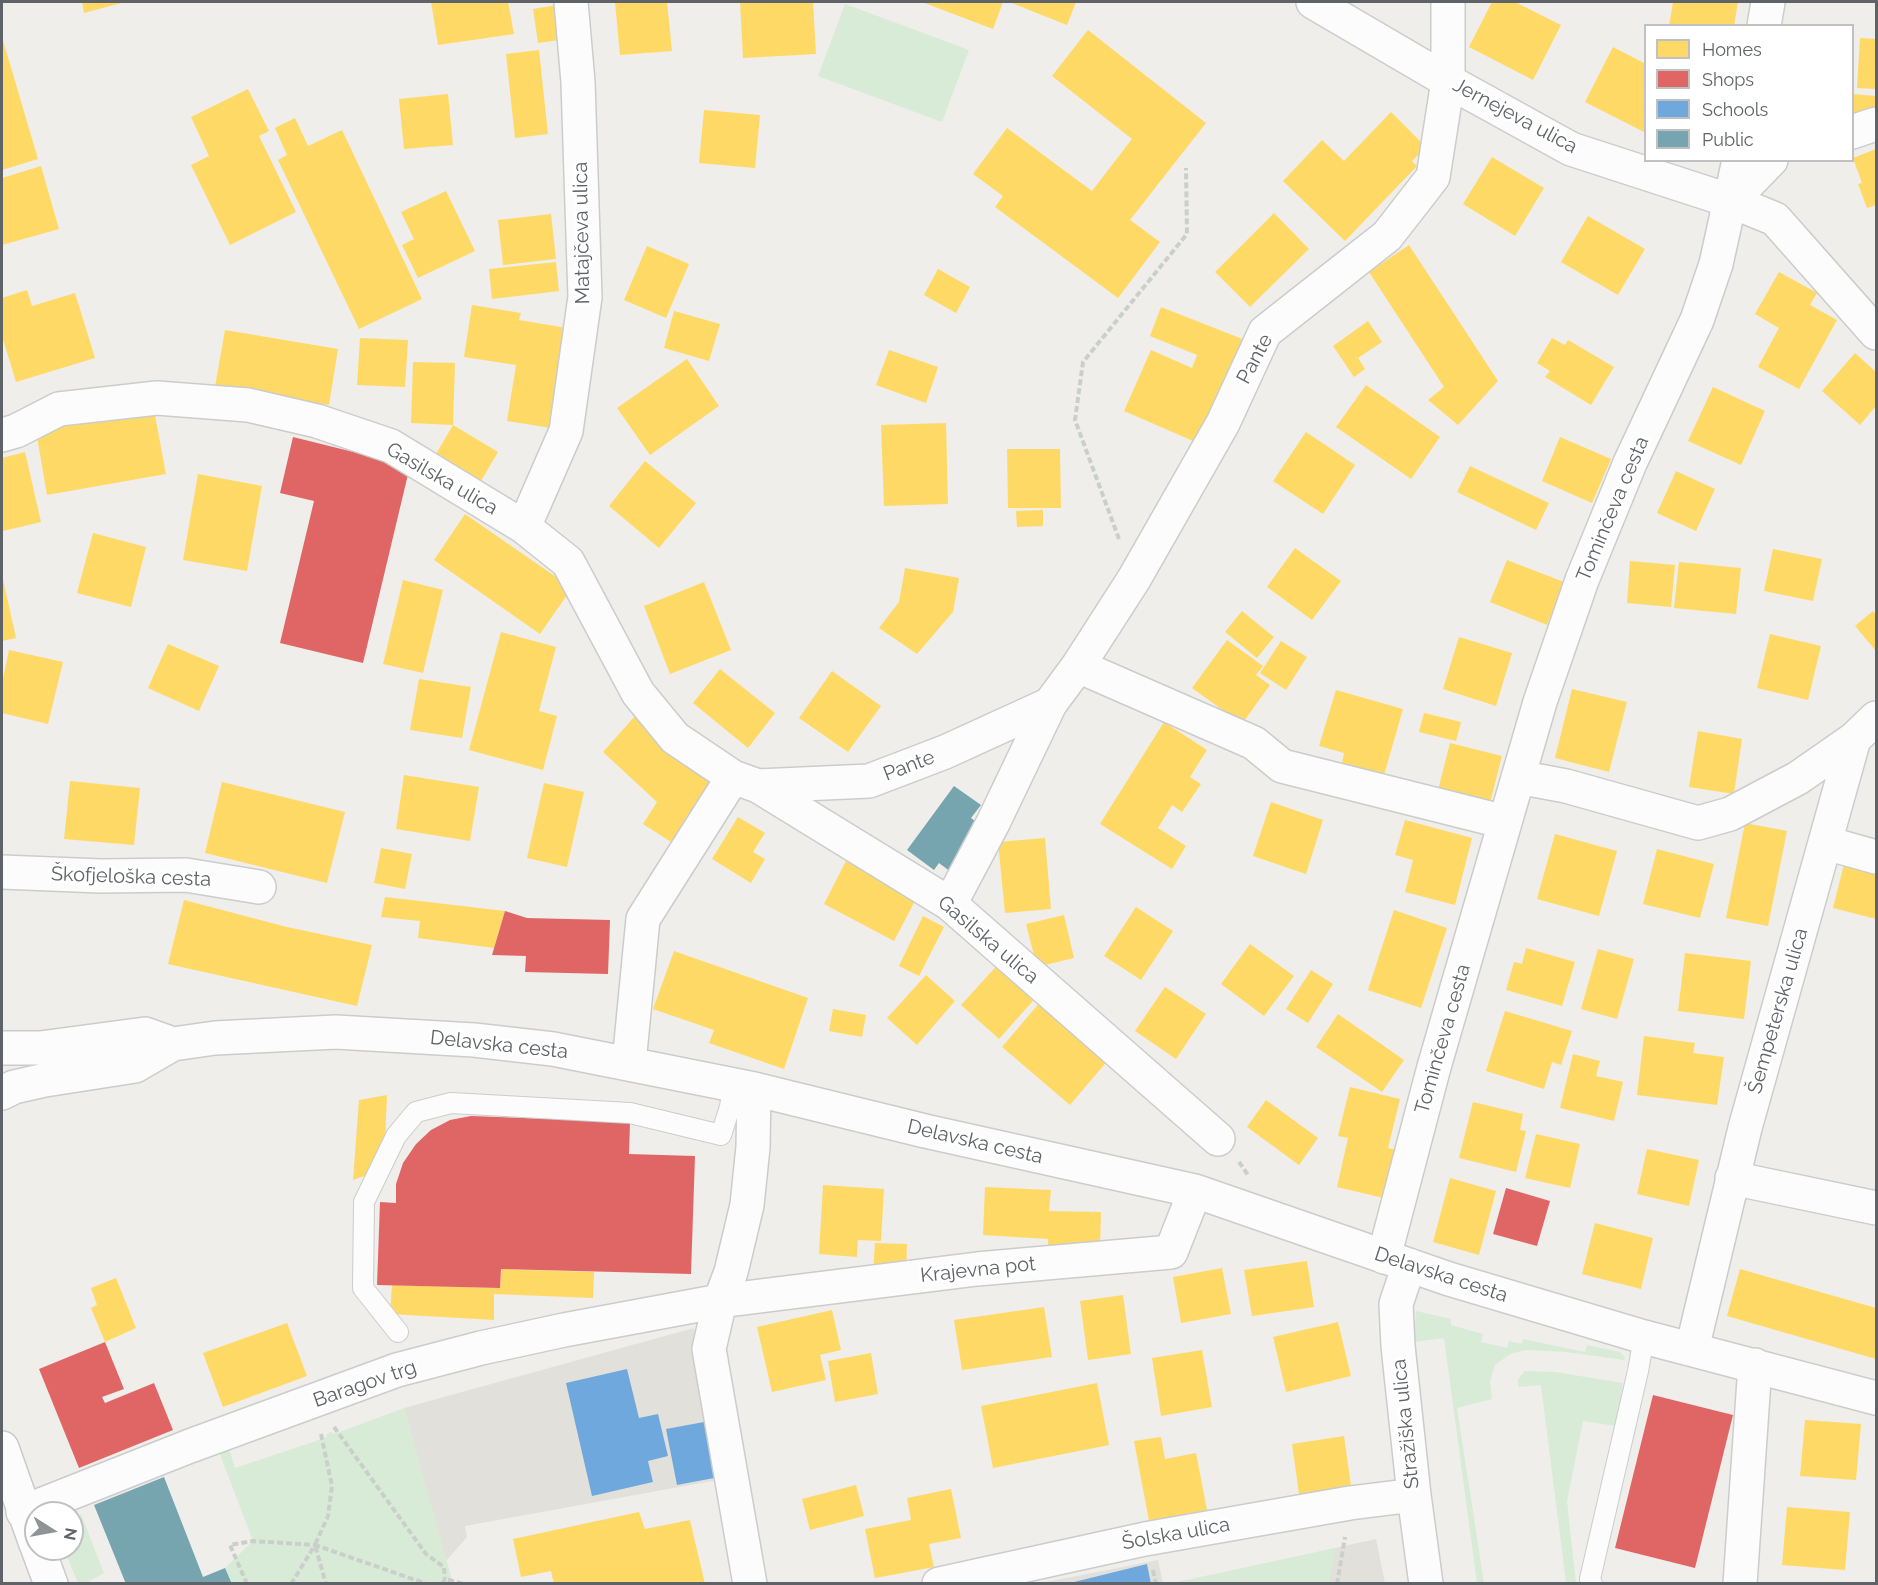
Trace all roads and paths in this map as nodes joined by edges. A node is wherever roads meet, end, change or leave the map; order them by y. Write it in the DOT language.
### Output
graph roads {
  1 [pos="571,2"];
  2 [pos="1313,2"];
  3 [pos="1448,2"];
  4 [pos="1768,2"];
  5 [pos="1764,24"];
  6 [pos="1448,81"];
  7 [pos="1876,124"];
  8 [pos="1854,131"];
  9 [pos="1739,162"];
  10 [pos="1769,162"];
  11 [pos="1186,168"];
  12 [pos="1731,201"];
  13 [pos="1876,333"];
  14 [pos="2,435"];
  15 [pos="524,527"];
  16 [pos="1134,579"];
  17 [pos="1078,666"];
  18 [pos="1050,704"];
  19 [pos="1865,729"];
  20 [pos="1518,777"];
  21 [pos="745,782"];
  22 [pos="1505,822"];
  23 [pos="1826,843"];
  24 [pos="1876,857"];
  25 [pos="2,872"];
  26 [pos="259,887"];
  27 [pos="950,904"];
  28 [pos="173,1044"];
  29 [pos="2,1048"];
  30 [pos="629,1063"];
  31 [pos="744,1087"];
  32 [pos="2,1093"];
  33 [pos="1218,1139"];
  34 [pos="1732,1178"];
  35 [pos="1195,1191"];
  36 [pos="1876,1208"];
  37 [pos="1396,1261"];
  38 [pos="720,1301"];
  39 [pos="398,1332"];
  40 [pos="1644,1337"];
  41 [pos="1692,1349"];
  42 [pos="1755,1365"];
  43 [pos="1876,1398"];
  44 [pos="322,1412"];
  45 [pos="2,1448"];
  46 [pos="1414,1495"];
  47 [pos="1350,1503"];
  48 [pos="14,1504"];
  49 [pos="24,1522"];
  50 [pos="315,1545"];
  51 [pos="42,1561"];
  52 [pos="443,1581"];
  53 [pos="426,1583"];
  54 [pos="51,1584"];
  55 [pos="246,1584"];
  56 [pos="291,1584"];
  57 [pos="326,1584"];
  58 [pos="464,1584"];
  59 [pos="750,1584"];
  60 [pos="939,1584"];
  61 [pos="1337,1584"];
  62 [pos="1426,1584"];
  63 [pos="1592,1584"];
  64 [pos="1740,1584"];
  1 -- 15 [label="street, Matajčeva ulica"];
  2 -- 6 [label="street, Jernejeva ulica"];
  3 -- 6 [label="street, Pante"];
  4 -- 5 [label="street"];
  6 -- 12 [label="street, Jernejeva ulica"];
  6 -- 16 [label="street, Pante"];
  7 -- 8 [label="street"];
  9 -- 12 [label="street, Tominčeva cesta"];
  10 -- 12 [label="street"];
  11 -- 16 [label="path"];
  12 -- 13 [label="street"];
  12 -- 20 [label="street, Tominčeva cesta"];
  14 -- 15 [label="street, Gasilska ulica"];
  15 -- 21 [label="street, Gasilska ulica"];
  16 -- 17 [label="street, Pante"];
  17 -- 18 [label="street, Pante"];
  17 -- 22 [label="street"];
  18 -- 21 [label="street, Pante"];
  18 -- 27 [label="street, Pante"];
  19 -- 20 [label="street, Šempeterska ulica"];
  19 -- 23 [label="street, Šempeterska ulica"];
  20 -- 22 [label="street, Tominčeva cesta"];
  21 -- 27 [label="street, Gasilska ulica"];
  21 -- 30 [label="street"];
  22 -- 37 [label="street, Tominčeva cesta"];
  23 -- 24 [label="street"];
  23 -- 34 [label="street, Šempeterska ulica"];
  25 -- 26 [label="street, Škofjeloška cesta"];
  27 -- 33 [label="street, Gasilska ulica"];
  28 -- 29 [label="street, Delavska cesta"];
  28 -- 30 [label="street, Delavska cesta"];
  28 -- 32 [label="street, Delavska cesta"];
  30 -- 31 [label="street, Delavska cesta"];
  31 -- 35 [label="street, Delavska cesta"];
  31 -- 38 [label="street"];
  31 -- 39 [label="lane"];
  34 -- 36 [label="street"];
  34 -- 41 [label="street, Šempeterska ulica"];
  35 -- 37 [label="street, Delavska cesta"];
  35 -- 38 [label="street, Krajevna pot"];
  37 -- 40 [label="street, Delavska cesta"];
  37 -- 46 [label="street, Stražiška ulica"];
  38 -- 44 [label="street, Baragov trg"];
  38 -- 59 [label="street"];
  40 -- 41 [label="street, Delavska cesta"];
  40 -- 63 [label="lane"];
  41 -- 42 [label="street, Delavska cesta"];
  42 -- 43 [label="street, Delavska cesta"];
  42 -- 64 [label="street"];
  44 -- 48 [label="street, Baragov trg"];
  44 -- 50 [label="path"];
  44 -- 52 [label="path"];
  45 -- 48 [label="street"];
  46 -- 47 [label="street, Šolska ulica"];
  46 -- 62 [label="street, Stražiška ulica"];
  47 -- 60 [label="street, Šolska ulica"];
  47 -- 61 [label="path"];
  48 -- 49 [label="street"];
  50 -- 53 [label="path"];
  50 -- 55 [label="path"];
  50 -- 56 [label="path"];
  50 -- 57 [label="path"];
  51 -- 54 [label="street"];
  52 -- 58 [label="path"];
}
